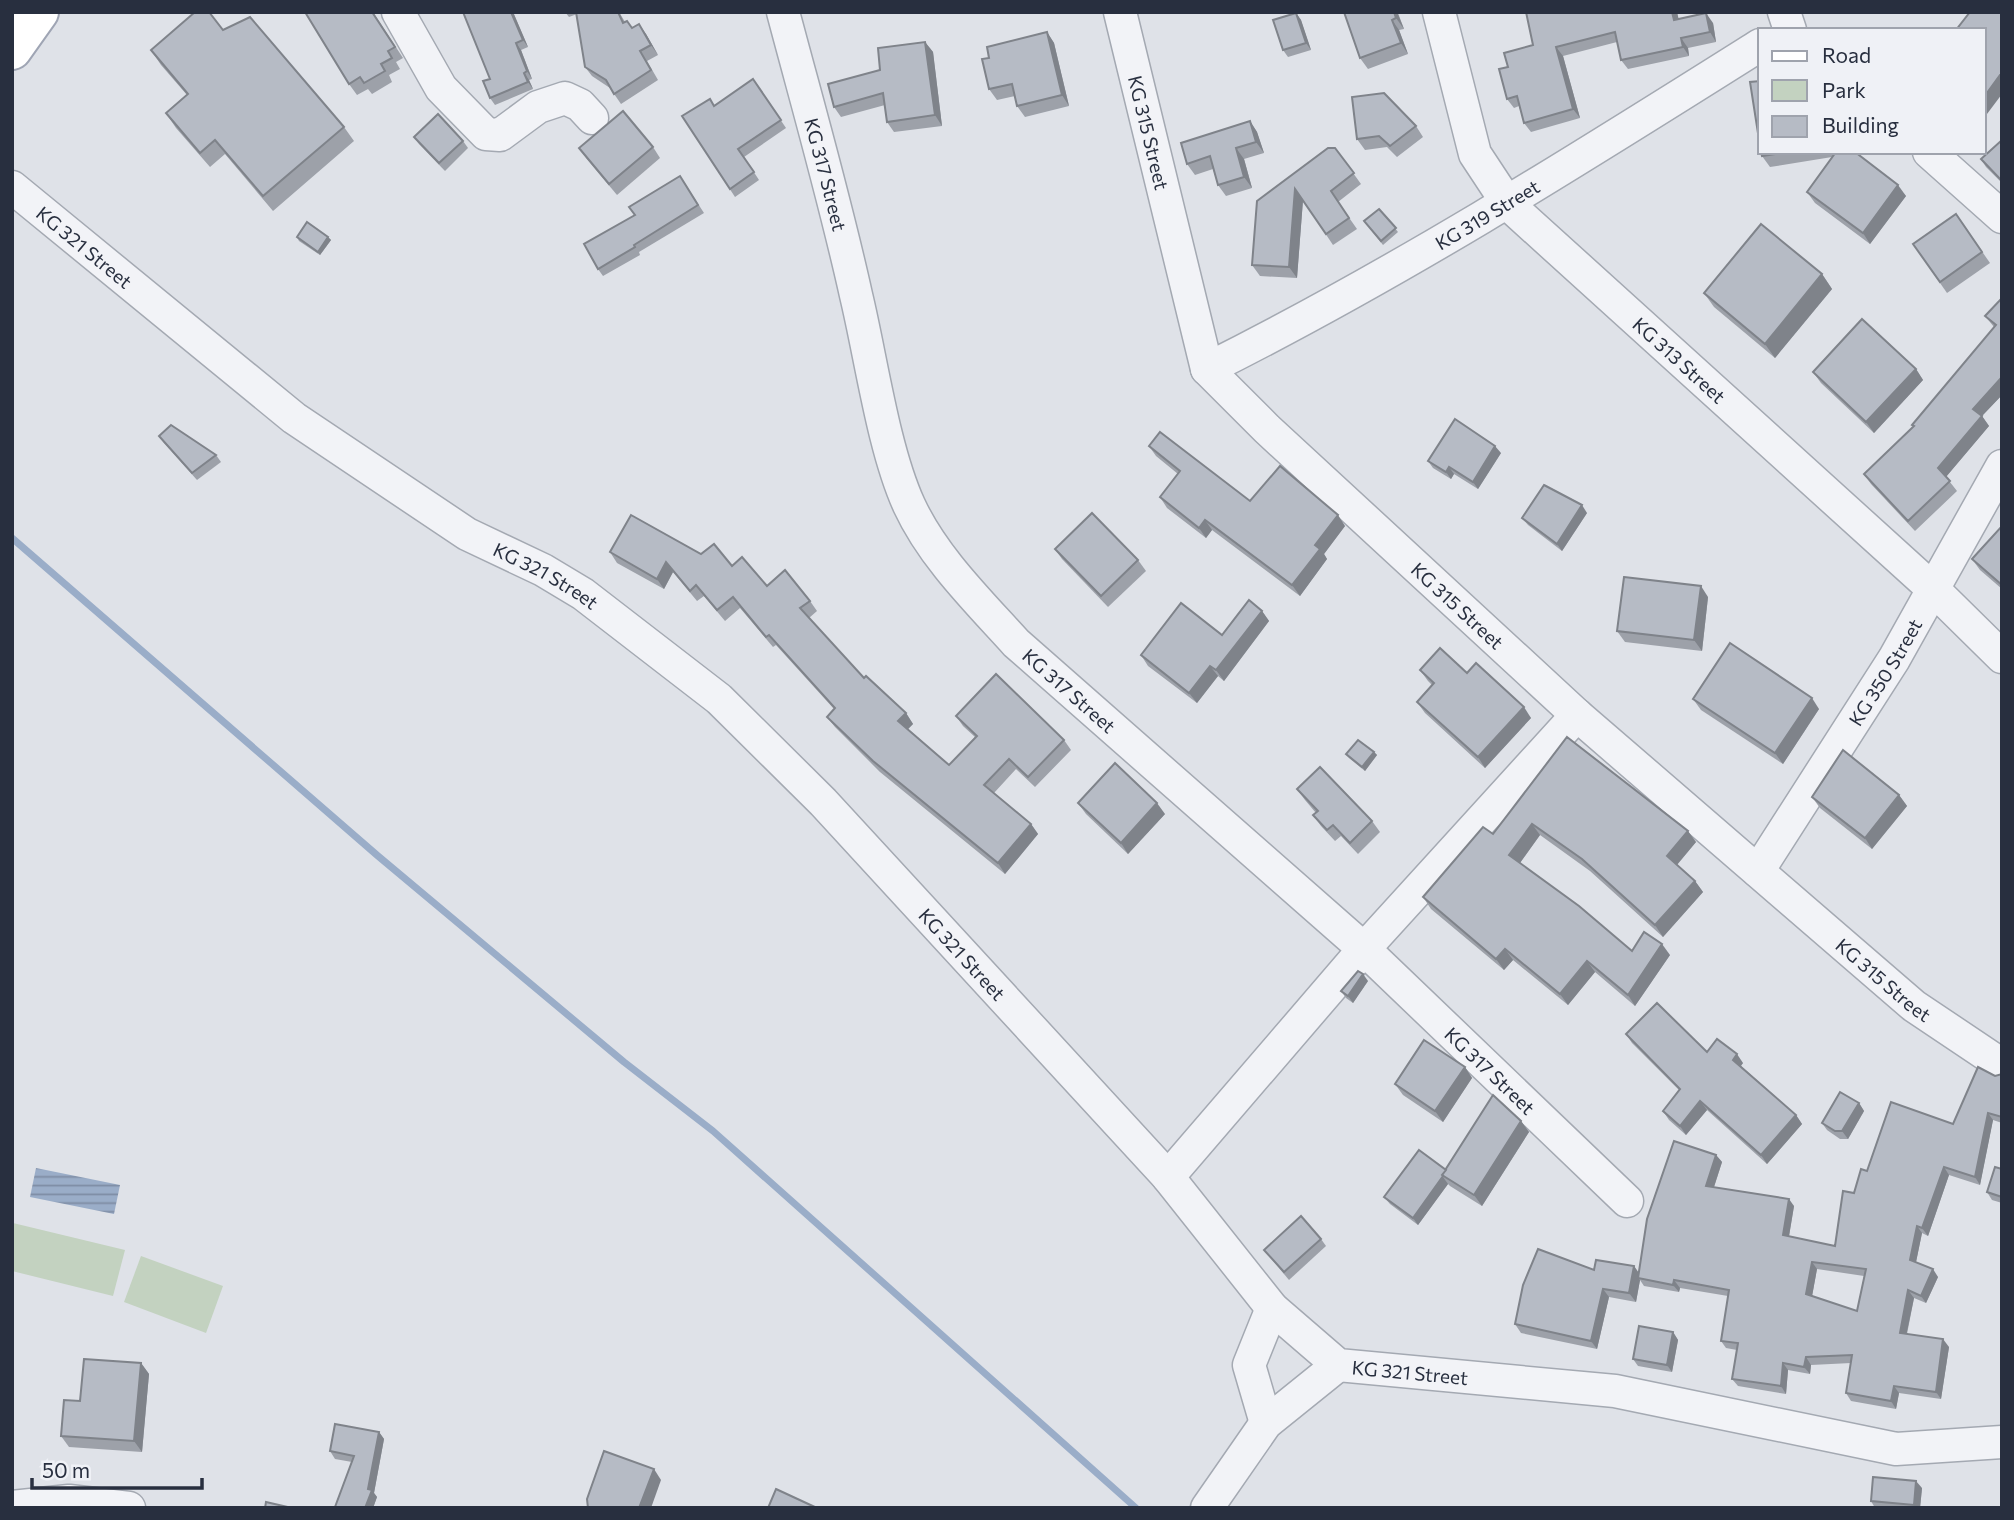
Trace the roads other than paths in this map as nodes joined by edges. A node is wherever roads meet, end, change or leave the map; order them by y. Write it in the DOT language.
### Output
graph roads {
  1 [pos="39,12"];
  2 [pos="398,12"];
  3 [pos="783,12"];
  4 [pos="1120,12"];
  5 [pos="1439,12"];
  6 [pos="1758,46"];
  7 [pos="12,50"];
  8 [pos="592,118"];
  9 [pos="1931,154"];
  10 [pos="12,187"];
  11 [pos="1508,204"];
  12 [pos="2002,217"];
  13 [pos="1208,369"];
  14 [pos="2002,466"];
  15 [pos="1934,590"];
  16 [pos="2002,657"];
  17 [pos="1577,715"];
  18 [pos="1758,871"];
  19 [pos="1364,950"];
  20 [pos="2002,1065"];
  21 [pos="1168,1177"];
  22 [pos="1627,1201"];
  23 [pos="1272,1308"];
  24 [pos="1338,1365"];
  25 [pos="1266,1423"];
  26 [pos="2002,1442"];
  27 [pos="12,1507"];
  28 [pos="129,1508"];
  29 [pos="1207,1508"];
  1 -- 7 [label="main road"];
  2 -- 8 [label="street"];
  3 -- 19 [label="street, KG 317 Street"];
  4 -- 13 [label="street, KG 315 Street"];
  5 -- 11 [label="street, KG 313 Street"];
  6 -- 11 [label="street, KG 319 Street"];
  9 -- 12 [label="street"];
  10 -- 21 [label="street, KG 321 Street"];
  11 -- 13 [label="street, KG 319 Street"];
  11 -- 15 [label="street, KG 313 Street"];
  13 -- 17 [label="street, KG 315 Street"];
  14 -- 15 [label="street, KG 350 Street"];
  15 -- 16 [label="street, KG 313 Street"];
  15 -- 18 [label="street, KG 350 Street"];
  17 -- 18 [label="street, KG 315 Street"];
  17 -- 19 [label="street"];
  18 -- 20 [label="street, KG 315 Street"];
  19 -- 21 [label="street"];
  19 -- 22 [label="street, KG 317 Street"];
  21 -- 23 [label="street, KG 321 Street"];
  23 -- 24 [label="street, KG 321 Street"];
  23 -- 25 [label="street"];
  24 -- 25 [label="street"];
  24 -- 26 [label="street, KG 321 Street"];
  25 -- 29 [label="street"];
  27 -- 28 [label="street"];
}
